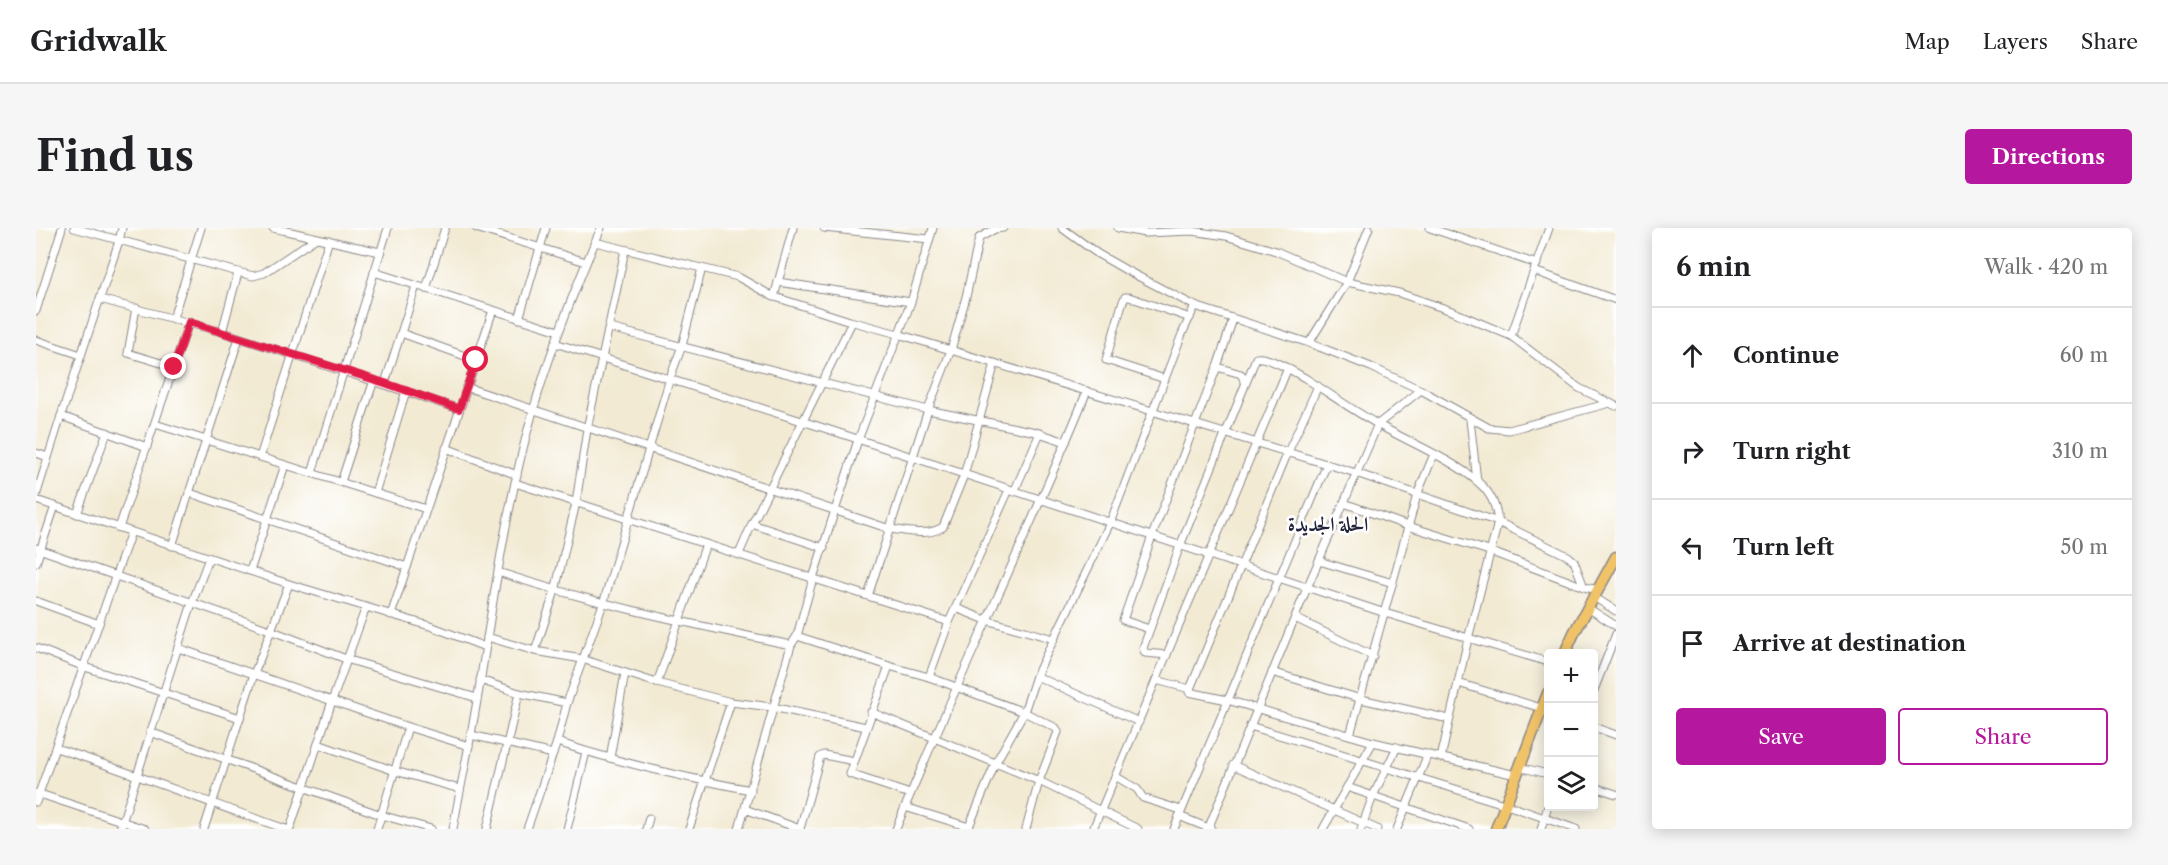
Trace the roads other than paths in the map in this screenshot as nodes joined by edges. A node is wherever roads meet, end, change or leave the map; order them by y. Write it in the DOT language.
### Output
graph roads {
  1 [pos="63,228"];
  2 [pos="74,228"];
  3 [pos="122,228"];
  4 [pos="201,228"];
  5 [pos="273,228"];
  6 [pos="388,228"];
  7 [pos="445,228"];
  8 [pos="476,228"];
  9 [pos="546,228"];
  10 [pos="601,228"];
  11 [pos="792,228"];
  12 [pos="824,228"];
  13 [pos="933,228"];
  14 [pos="1003,228"];
  15 [pos="1062,228"];
  16 [pos="1118,228"];
  17 [pos="1369,228"];
  18 [pos="1430,228"];
  19 [pos="1549,228"];
  20 [pos="292,230"];
  21 [pos="316,238"];
  22 [pos="329,240"];
  23 [pos="929,240"];
  24 [pos="119,241"];
  25 [pos="595,243"];
  26 [pos="540,248"];
  27 [pos="625,250"];
  28 [pos="380,252"];
  29 [pos="190,260"];
  30 [pos="586,262"];
  31 [pos="1536,267"];
  32 [pos="702,268"];
  33 [pos="374,272"];
  34 [pos="238,273"];
  35 [pos="778,282"];
  36 [pos="1347,282"];
  37 [pos="416,286"];
  38 [pos="426,289"];
  39 [pos="774,297"];
  40 [pos="100,299"];
  41 [pos="1616,300"];
  42 [pos="910,302"];
  43 [pos="1195,306"];
  44 [pos="136,308"];
  45 [pos="493,310"];
  46 [pos="36,311"];
  47 [pos="173,318"];
  48 [pos="1190,318"];
  49 [pos="519,319"];
  50 [pos="1233,319"];
  51 [pos="189,322"];
  52 [pos="852,322"];
  53 [pos="610,328"];
  54 [pos="559,331"];
  55 [pos="222,332"];
  56 [pos="401,333"];
  57 [pos="898,334"];
  58 [pos="1511,336"];
  59 [pos="240,338"];
  60 [pos="36,340"];
  61 [pos="555,343"];
  62 [pos="1309,343"];
  63 [pos="682,346"];
  64 [pos="951,350"];
  65 [pos="291,354"];
  66 [pos="81,355"];
  67 [pos="602,358"];
  68 [pos="476,360"];
  69 [pos="995,363"];
  70 [pos="174,367"];
  71 [pos="1217,367"];
  72 [pos="1288,368"];
  73 [pos="343,370"];
  74 [pos="670,378"];
  75 [pos="1165,379"];
  76 [pos="374,380"];
  77 [pos="1245,382"];
  78 [pos="385,383"];
  79 [pos="823,384"];
  80 [pos="1318,386"];
  81 [pos="466,387"];
  82 [pos="406,390"];
  83 [pos="1421,390"];
  84 [pos="1087,391"];
  85 [pos="874,397"];
  86 [pos="1613,405"];
  87 [pos="459,409"];
  88 [pos="533,411"];
  89 [pos="928,411"];
  90 [pos="1153,412"];
  91 [pos="61,416"];
  92 [pos="1470,420"];
  93 [pos="803,422"];
  94 [pos="980,422"];
  95 [pos="155,424"];
  96 [pos="1378,424"];
  97 [pos="1196,425"];
  98 [pos="587,429"];
  99 [pos="107,432"];
  100 [pos="1040,434"];
  101 [pos="1224,434"];
  102 [pos="207,440"];
  103 [pos="858,440"];
  104 [pos="1066,442"];
  105 [pos="1256,442"];
  106 [pos="147,447"];
  107 [pos="446,448"];
  108 [pos="648,448"];
  109 [pos="1288,452"];
  110 [pos="36,453"];
  111 [pos="1434,454"];
  112 [pos="48,457"];
  113 [pos="260,457"];
  114 [pos="913,458"];
  115 [pos="1327,464"];
  116 [pos="285,465"];
  117 [pos="312,473"];
  118 [pos="1356,474"];
  119 [pos="964,475"];
  120 [pos="516,479"];
  121 [pos="1477,481"];
  122 [pos="341,482"];
  123 [pos="769,489"];
  124 [pos="1011,491"];
  125 [pos="190,493"];
  126 [pos="375,493"];
  127 [pos="1417,495"];
  128 [pos="36,498"];
  129 [pos="1042,501"];
  130 [pos="576,503"];
  131 [pos="1344,503"];
  132 [pos="55,506"];
  133 [pos="426,509"];
  134 [pos="836,511"];
  135 [pos="77,514"];
  136 [pos="267,519"];
  137 [pos="628,519"];
  138 [pos="1498,522"];
  139 [pos="1110,523"];
  140 [pos="752,525"];
  141 [pos="1408,526"];
  142 [pos="119,528"];
  143 [pos="890,529"];
  144 [pos="132,532"];
  145 [pos="1152,536"];
  146 [pos="706,544"];
  147 [pos="172,546"];
  148 [pos="1180,546"];
  149 [pos="824,548"];
  150 [pos="38,549"];
  151 [pos="1489,551"];
  152 [pos="739,554"];
  153 [pos="1210,555"];
  154 [pos="1616,556"];
  155 [pos="209,558"];
  156 [pos="1319,561"];
  157 [pos="36,563"];
  158 [pos="1241,565"];
  159 [pos="407,567"];
  160 [pos="250,571"];
  161 [pos="498,572"];
  162 [pos="114,577"];
  163 [pos="813,578"];
  164 [pos="1279,578"];
  165 [pos="1393,583"];
  166 [pos="290,584"];
  167 [pos="1584,587"];
  168 [pos="1307,588"];
  169 [pos="555,591"];
  170 [pos="1596,593"];
  171 [pos="868,596"];
  172 [pos="36,601"];
  173 [pos="192,603"];
  174 [pos="603,604"];
  175 [pos="366,607"];
  176 [pos="956,608"];
  177 [pos="1588,608"];
  178 [pos="1616,611"];
  179 [pos="1384,613"];
  180 [pos="391,615"];
  181 [pos="1295,618"];
  182 [pos="677,620"];
  183 [pos="986,620"];
  184 [pos="949,622"];
  185 [pos="99,624"];
  186 [pos="1616,626"];
  187 [pos="1149,629"];
  188 [pos="270,630"];
  189 [pos="1616,634"];
  190 [pos="797,636"];
  191 [pos="487,637"];
  192 [pos="1054,639"];
  193 [pos="1468,639"];
  194 [pos="791,645"];
  195 [pos="485,647"];
  196 [pos="36,648"];
  197 [pos="178,648"];
  198 [pos="1568,649"];
  199 [pos="535,651"];
  200 [pos="1167,655"];
  201 [pos="1373,656"];
  202 [pos="346,659"];
  203 [pos="582,659"];
  204 [pos="1544,661"];
  205 [pos="889,666"];
  206 [pos="85,667"];
  207 [pos="1272,672"];
  208 [pos="625,673"];
  209 [pos="254,674"];
  210 [pos="1036,676"];
  211 [pos="929,677"];
  212 [pos="1598,678"];
  213 [pos="480,680"];
  214 [pos="1156,680"];
  215 [pos="657,683"];
  216 [pos="1458,683"];
  217 [pos="957,688"];
  218 [pos="1190,689"];
  219 [pos="164,693"];
  220 [pos="519,693"];
  221 [pos="477,698"];
  222 [pos="1361,699"];
  223 [pos="1227,700"];
  224 [pos="332,701"];
  225 [pos="731,702"];
  226 [pos="567,703"];
  227 [pos="772,707"];
  228 [pos="1258,709"];
  229 [pos="1544,709"];
  230 [pos="1544,711"];
  231 [pos="871,712"];
  232 [pos="1024,712"];
  233 [pos="240,718"];
  234 [pos="1449,719"];
  235 [pos="1138,722"];
  236 [pos="1250,726"];
  237 [pos="408,727"];
  238 [pos="866,727"];
  239 [pos="1598,729"];
  240 [pos="150,732"];
  241 [pos="471,735"];
  242 [pos="1350,735"];
  243 [pos="1616,735"];
  244 [pos="933,736"];
  245 [pos="1373,741"];
  246 [pos="557,742"];
  247 [pos="318,744"];
  248 [pos="506,745"];
  249 [pos="469,746"];
  250 [pos="1397,747"];
  251 [pos="56,748"];
  252 [pos="586,752"];
  253 [pos="553,754"];
  254 [pos="1428,754"];
  255 [pos="609,758"];
  256 [pos="1441,758"];
  257 [pos="226,760"];
  258 [pos="854,760"];
  259 [pos="1360,760"];
  260 [pos="996,762"];
  261 [pos="1233,765"];
  262 [pos="1386,769"];
  263 [pos="395,771"];
  264 [pos="1517,771"];
  265 [pos="137,774"];
  266 [pos="1544,774"];
  267 [pos="1115,776"];
  268 [pos="1417,778"];
  269 [pos="1040,781"];
  270 [pos="706,782"];
  271 [pos="1347,787"];
  272 [pos="304,788"];
  273 [pos="460,789"];
  274 [pos="1598,789"];
  275 [pos="750,790"];
  276 [pos="38,793"];
  277 [pos="910,794"];
  278 [pos="1616,794"];
  279 [pos="1373,796"];
  280 [pos="36,802"];
  281 [pos="212,804"];
  282 [pos="1504,804"];
  283 [pos="905,807"];
  284 [pos="1406,808"];
  285 [pos="745,809"];
  286 [pos="1334,811"];
  287 [pos="1546,811"];
  288 [pos="1100,812"];
  289 [pos="1180,813"];
  290 [pos="381,815"];
  291 [pos="650,818"];
  292 [pos="1544,819"];
  293 [pos="121,825"];
  294 [pos="1363,827"];
  295 [pos="968,828"];
  296 [pos="145,829"];
  297 [pos="204,829"];
  298 [pos="288,829"];
  299 [pos="376,829"];
  300 [pos="431,829"];
  301 [pos="453,829"];
  302 [pos="487,829"];
  303 [pos="527,829"];
  304 [pos="567,829"];
  305 [pos="646,829"];
  306 [pos="689,829"];
  307 [pos="739,829"];
  308 [pos="800,829"];
  309 [pos="896,829"];
  310 [pos="1026,829"];
  311 [pos="1093,829"];
  312 [pos="1138,829"];
  313 [pos="1174,829"];
  314 [pos="1209,829"];
  315 [pos="1323,829"];
  316 [pos="1377,829"];
  317 [pos="1397,829"];
  318 [pos="1469,829"];
  319 [pos="1496,829"];
  320 [pos="1541,829"];
  321 [pos="1576,829"];
  1 -- 46 [label="street"];
  2 -- 24 [label="street"];
  3 -- 24 [label="street"];
  4 -- 29 [label="street"];
  5 -- 20 [label="street"];
  6 -- 28 [label="street"];
  7 -- 38 [label="street"];
  8 -- 26 [label="street"];
  9 -- 26 [label="street"];
  10 -- 25 [label="street"];
  11 -- 35 [label="street"];
  12 -- 23 [label="street"];
  13 -- 23 [label="street"];
  14 -- 64 [label="street"];
  15 -- 43 [label="street"];
  16 -- 36 [label="street"];
  17 -- 36 [label="street"];
  18 -- 31 [label="street"];
  19 -- 31 [label="street"];
  20 -- 21 [label="street"];
  21 -- 22 [label="street"];
  21 -- 34 [label="street"];
  22 -- 28 [label="street"];
  22 -- 65 [label="street"];
  23 -- 42 [label="street"];
  24 -- 29 [label="street"];
  24 -- 40 [label="street"];
  25 -- 27 [label="street"];
  25 -- 30 [label="street"];
  26 -- 30 [label="street"];
  26 -- 49 [label="street"];
  27 -- 32 [label="street"];
  27 -- 53 [label="street"];
  28 -- 33 [label="street"];
  29 -- 34 [label="street"];
  29 -- 47 [label="street"];
  30 -- 54 [label="street"];
  31 -- 41 [label="street"];
  31 -- 58 [label="street"];
  32 -- 39 [label="street"];
  32 -- 63 [label="street"];
  33 -- 37 [label="street"];
  33 -- 73 [label="street"];
  34 -- 55 [label="street"];
  35 -- 39 [label="street"];
  35 -- 42 [label="street"];
  36 -- 58 [label="street"];
  36 -- 62 [label="street"];
  37 -- 38 [label="street"];
  37 -- 56 [label="street"];
  38 -- 45 [label="street"];
  39 -- 52 [label="street"];
  40 -- 44 [label="street"];
  40 -- 66 [label="street"];
  42 -- 57 [label="street"];
  43 -- 48 [label="street"];
  43 -- 50 [label="street"];
  44 -- 47 [label="street"];
  44 -- 70 [label="street"];
  45 -- 49 [label="street"];
  45 -- 68 [label="street"];
  47 -- 51 [label="street"];
  48 -- 75 [label="street"];
  48 -- 75 [label="street"];
  49 -- 54 [label="street"];
  50 -- 62 [label="street"];
  50 -- 71 [label="street"];
  51 -- 55 [label="street"];
  51 -- 70 [label="street"];
  52 -- 57 [label="street"];
  52 -- 79 [label="street"];
  53 -- 63 [label="street"];
  53 -- 67 [label="street"];
  54 -- 61 [label="street"];
  55 -- 59 [label="street"];
  56 -- 68 [label="street"];
  56 -- 78 [label="street"];
  57 -- 64 [label="street"];
  57 -- 85 [label="street"];
  58 -- 86 [label="street"];
  59 -- 65 [label="street"];
  59 -- 102 [label="street"];
  60 -- 66 [label="street"];
  61 -- 67 [label="street"];
  61 -- 88 [label="street"];
  62 -- 83 [label="street"];
  63 -- 74 [label="street"];
  63 -- 79 [label="street"];
  64 -- 69 [label="street"];
  64 -- 89 [label="street"];
  65 -- 73 [label="street"];
  65 -- 113 [label="street"];
  66 -- 91 [label="street"];
  67 -- 74 [label="street"];
  67 -- 98 [label="street"];
  68 -- 81 [label="street"];
  69 -- 84 [label="street"];
  69 -- 94 [label="street"];
  70 -- 95 [label="street"];
  71 -- 77 [label="street"];
  71 -- 97 [label="street"];
  72 -- 77 [label="street"];
  72 -- 80 [label="street"];
  72 -- 105 [label="street"];
  73 -- 76 [label="street"];
  73 -- 117 [label="street"];
  74 -- 93 [label="street"];
  74 -- 108 [label="street"];
  75 -- 90 [label="street"];
  76 -- 78 [label="street"];
  76 -- 122 [label="street"];
  77 -- 101 [label="street"];
  78 -- 82 [label="street"];
  79 -- 85 [label="street"];
  79 -- 93 [label="street"];
  80 -- 96 [label="street"];
  80 -- 109 [label="street"];
  81 -- 87 [label="street"];
  81 -- 88 [label="street"];
  82 -- 87 [label="street"];
  82 -- 126 [label="street"];
  83 -- 92 [label="street"];
  83 -- 96 [label="street"];
  84 -- 90 [label="street"];
  84 -- 104 [label="street"];
  85 -- 89 [label="street"];
  85 -- 103 [label="street"];
  86 -- 92 [label="street"];
  87 -- 107 [label="street"];
  88 -- 98 [label="street"];
  88 -- 120 [label="street"];
  89 -- 94 [label="street"];
  89 -- 114 [label="street"];
  90 -- 97 [label="street"];
  90 -- 139 [label="street"];
  91 -- 99 [label="street"];
  91 -- 112 [label="street"];
  92 -- 121 [label="street"];
  93 -- 103 [label="street"];
  93 -- 123 [label="street"];
  94 -- 100 [label="street"];
  94 -- 119 [label="street"];
  95 -- 102 [label="street"];
  95 -- 106 [label="street"];
  96 -- 111 [label="street"];
  96 -- 118 [label="street"];
  97 -- 101 [label="street"];
  97 -- 145 [label="street"];
  98 -- 108 [label="street"];
  98 -- 130 [label="street"];
  99 -- 106 [label="street"];
  99 -- 135 [label="street"];
  100 -- 104 [label="street"];
  100 -- 124 [label="street"];
  101 -- 105 [label="street"];
  101 -- 148 [label="street"];
  102 -- 113 [label="street"];
  102 -- 125 [label="street"];
  103 -- 114 [label="street"];
  103 -- 134 [label="street"];
  104 -- 129 [label="street"];
  105 -- 109 [label="street"];
  105 -- 153 [label="street"];
  106 -- 142 [label="street"];
  107 -- 120 [label="street"];
  107 -- 133 [label="street"];
  108 -- 123 [label="street"];
  108 -- 137 [label="street"];
  109 -- 115 [label="street"];
  109 -- 158 [label="street"];
  110 -- 112 [label="street"];
  111 -- 121 [label="street"];
  111 -- 127 [label="street"];
  112 -- 128 [label="street"];
  113 -- 116 [label="street"];
  114 -- 119 [label="street"];
  114 -- 143 [label="street"];
  115 -- 118 [label="street"];
  115 -- 164 [label="street"];
  116 -- 117 [label="street"];
  116 -- 136 [label="street"];
  117 -- 122 [label="street"];
  118 -- 127 [label="street"];
  118 -- 131 [label="street"];
  119 -- 124 [label="street"];
  119 -- 143 [label="street"];
  120 -- 130 [label="street"];
  120 -- 161 [label="street"];
  121 -- 138 [label="street"];
  122 -- 126 [label="street"];
  123 -- 134 [label="street"];
  123 -- 140 [label="street"];
  124 -- 129 [label="street"];
  124 -- 176 [label="street"];
  125 -- 136 [label="street"];
  125 -- 147 [label="street"];
  126 -- 133 [label="street"];
  127 -- 138 [label="street"];
  127 -- 141 [label="street"];
  128 -- 132 [label="street"];
  129 -- 139 [label="street"];
  129 -- 183 [label="street"];
  130 -- 137 [label="street"];
  130 -- 169 [label="street"];
  131 -- 141 [label="street"];
  131 -- 156 [label="street"];
  132 -- 135 [label="street"];
  132 -- 150 [label="street"];
  133 -- 159 [label="street"];
  134 -- 143 [label="street"];
  134 -- 149 [label="street"];
  135 -- 142 [label="street"];
  136 -- 159 [label="street"];
  136 -- 160 [label="street"];
  137 -- 146 [label="street"];
  137 -- 174 [label="street"];
  138 -- 151 [label="street"];
  138 -- 167 [label="street"];
  139 -- 145 [label="street"];
  139 -- 192 [label="street"];
  140 -- 149 [label="street"];
  140 -- 152 [label="street"];
  141 -- 151 [label="street"];
  141 -- 165 [label="street"];
  142 -- 144 [label="street"];
  143 -- 171 [label="street"];
  144 -- 147 [label="street"];
  144 -- 162 [label="street"];
  145 -- 148 [label="street"];
  145 -- 187 [label="street"];
  146 -- 152 [label="street"];
  146 -- 182 [label="street"];
  147 -- 155 [label="street"];
  148 -- 153 [label="street"];
  148 -- 187 [label="street"];
  149 -- 163 [label="street"];
  150 -- 157 [label="street"];
  150 -- 162 [label="street"];
  151 -- 167 [label="street"];
  151 -- 193 [label="street"];
  152 -- 163 [label="street"];
  153 -- 158 [label="street"];
  153 -- 200 [label="street"];
  154 -- 170 [label="main road"];
  155 -- 160 [label="street"];
  155 -- 173 [label="street"];
  156 -- 165 [label="street"];
  156 -- 168 [label="street"];
  158 -- 164 [label="street"];
  158 -- 218 [label="street"];
  159 -- 180 [label="street"];
  160 -- 166 [label="street"];
  161 -- 169 [label="street"];
  161 -- 191 [label="street"];
  162 -- 173 [label="street"];
  162 -- 185 [label="street"];
  163 -- 171 [label="street"];
  163 -- 190 [label="street"];
  164 -- 168 [label="street"];
  164 -- 223 [label="street"];
  165 -- 179 [label="street"];
  166 -- 175 [label="street"];
  166 -- 188 [label="street"];
  167 -- 170 [label="street"];
  168 -- 179 [label="street"];
  168 -- 181 [label="street"];
  169 -- 174 [label="street"];
  169 -- 199 [label="street"];
  170 -- 177 [label="main road"];
  170 -- 178 [label="street"];
  171 -- 184 [label="street"];
  172 -- 185 [label="street"];
  173 -- 188 [label="street"];
  173 -- 197 [label="street"];
  174 -- 182 [label="street"];
  174 -- 203 [label="street"];
  175 -- 180 [label="street"];
  175 -- 202 [label="street"];
  176 -- 183 [label="street"];
  176 -- 184 [label="street"];
  177 -- 186 [label="street"];
  177 -- 198 [label="main road"];
  179 -- 193 [label="street"];
  179 -- 201 [label="street"];
  180 -- 195 [label="street"];
  181 -- 201 [label="street"];
  181 -- 207 [label="street"];
  182 -- 194 [label="street"];
  182 -- 215 [label="street"];
  183 -- 192 [label="street"];
  183 -- 217 [label="street"];
  184 -- 211 [label="street"];
  185 -- 206 [label="street"];
  187 -- 200 [label="street"];
  188 -- 202 [label="street"];
  188 -- 209 [label="street"];
  189 -- 212 [label="street"];
  190 -- 194 [label="street"];
  190 -- 205 [label="street"];
  191 -- 195 [label="street"];
  191 -- 199 [label="street"];
  192 -- 210 [label="street"];
  193 -- 204 [label="street"];
  193 -- 216 [label="street"];
  194 -- 227 [label="street"];
  195 -- 213 [label="street"];
  196 -- 206 [label="street"];
  197 -- 209 [label="street"];
  197 -- 219 [label="street"];
  199 -- 203 [label="street"];
  200 -- 214 [label="street"];
  201 -- 222 [label="street"];
  202 -- 221 [label="street"];
  202 -- 224 [label="street"];
  203 -- 208 [label="street"];
  203 -- 226 [label="street"];
  205 -- 211 [label="street"];
  205 -- 231 [label="street"];
  206 -- 219 [label="street"];
  206 -- 251 [label="street"];
  207 -- 222 [label="street"];
  207 -- 228 [label="street"];
  208 -- 215 [label="street"];
  208 -- 255 [label="street"];
  209 -- 224 [label="street"];
  209 -- 233 [label="street"];
  210 -- 232 [label="street"];
  210 -- 235 [label="street"];
  211 -- 217 [label="street"];
  213 -- 220 [label="street"];
  213 -- 221 [label="street"];
  214 -- 218 [label="street"];
  214 -- 235 [label="street"];
  215 -- 225 [label="street"];
  216 -- 229 [label="street"];
  216 -- 234 [label="street"];
  217 -- 232 [label="street"];
  217 -- 244 [label="street"];
  218 -- 223 [label="street"];
  219 -- 233 [label="street"];
  219 -- 240 [label="street"];
  220 -- 226 [label="street"];
  220 -- 248 [label="street"];
  221 -- 241 [label="street"];
  222 -- 234 [label="street"];
  222 -- 242 [label="street"];
  223 -- 228 [label="street"];
  223 -- 289 [label="street"];
  224 -- 237 [label="street"];
  224 -- 247 [label="street"];
  225 -- 227 [label="street"];
  225 -- 270 [label="street"];
  226 -- 246 [label="street"];
  227 -- 238 [label="street"];
  227 -- 275 [label="street"];
  228 -- 236 [label="street"];
  228 -- 242 [label="street"];
  230 -- 264 [label="main road"];
  231 -- 238 [label="street"];
  231 -- 244 [label="street"];
  232 -- 260 [label="street"];
  232 -- 269 [label="street"];
  233 -- 257 [label="street"];
  234 -- 256 [label="street"];
  235 -- 267 [label="street"];
  236 -- 259 [label="street"];
  236 -- 261 [label="street"];
  237 -- 249 [label="street"];
  237 -- 263 [label="street"];
  238 -- 258 [label="street"];
  239 -- 243 [label="street"];
  240 -- 257 [label="street"];
  240 -- 265 [label="street"];
  241 -- 248 [label="street"];
  241 -- 249 [label="street"];
  242 -- 245 [label="street"];
  244 -- 260 [label="street"];
  244 -- 277 [label="street"];
  245 -- 250 [label="street"];
  245 -- 259 [label="street"];
  246 -- 252 [label="street"];
  246 -- 253 [label="street"];
  247 -- 263 [label="street"];
  247 -- 272 [label="street"];
  248 -- 253 [label="street"];
  248 -- 302 [label="street"];
  249 -- 273 [label="street"];
  250 -- 254 [label="street"];
  250 -- 262 [label="street"];
  251 -- 265 [label="street"];
  251 -- 276 [label="street"];
  252 -- 255 [label="street"];
  252 -- 304 [label="street"];
  253 -- 303 [label="street"];
  254 -- 256 [label="street"];
  254 -- 268 [label="street"];
  255 -- 270 [label="street"];
  256 -- 264 [label="street"];
  257 -- 272 [label="street"];
  257 -- 281 [label="street"];
  258 -- 277 [label="street"];
  258 -- 308 [label="street"];
  259 -- 262 [label="street"];
  259 -- 271 [label="street"];
  260 -- 269 [label="street"];
  260 -- 295 [label="street"];
  261 -- 286 [label="street"];
  261 -- 314 [label="street"];
  262 -- 268 [label="street"];
  262 -- 279 [label="street"];
  263 -- 273 [label="street"];
  263 -- 290 [label="street"];
  264 -- 266 [label="street"];
  264 -- 282 [label="main road"];
  265 -- 281 [label="street"];
  265 -- 293 [label="street"];
  267 -- 288 [label="street"];
  267 -- 289 [label="street"];
  268 -- 282 [label="street"];
  268 -- 284 [label="street"];
  269 -- 288 [label="street"];
  269 -- 310 [label="street"];
  270 -- 275 [label="street"];
  270 -- 306 [label="street"];
  271 -- 279 [label="street"];
  271 -- 286 [label="street"];
  272 -- 290 [label="street"];
  272 -- 298 [label="street"];
  273 -- 301 [label="street"];
  274 -- 278 [label="street"];
  275 -- 285 [label="street"];
  276 -- 280 [label="street"];
  276 -- 293 [label="street"];
  277 -- 283 [label="street"];
  279 -- 284 [label="street"];
  279 -- 294 [label="street"];
  281 -- 297 [label="street"];
  281 -- 298 [label="street"];
  282 -- 292 [label="street"];
  282 -- 319 [label="main road"];
  283 -- 295 [label="street"];
  283 -- 309 [label="street"];
  284 -- 317 [label="street"];
  284 -- 318 [label="street"];
  285 -- 307 [label="street"];
  285 -- 308 [label="street"];
  286 -- 294 [label="street"];
  286 -- 315 [label="street"];
  287 -- 292 [label="street"];
  288 -- 311 [label="street"];
  288 -- 312 [label="street"];
  289 -- 313 [label="street"];
  289 -- 314 [label="street"];
  290 -- 299 [label="street"];
  290 -- 300 [label="street"];
  291 -- 305 [label="street"];
  292 -- 320 [label="street"];
  292 -- 321 [label="street"];
  293 -- 296 [label="street"];
  294 -- 316 [label="street"];
}
